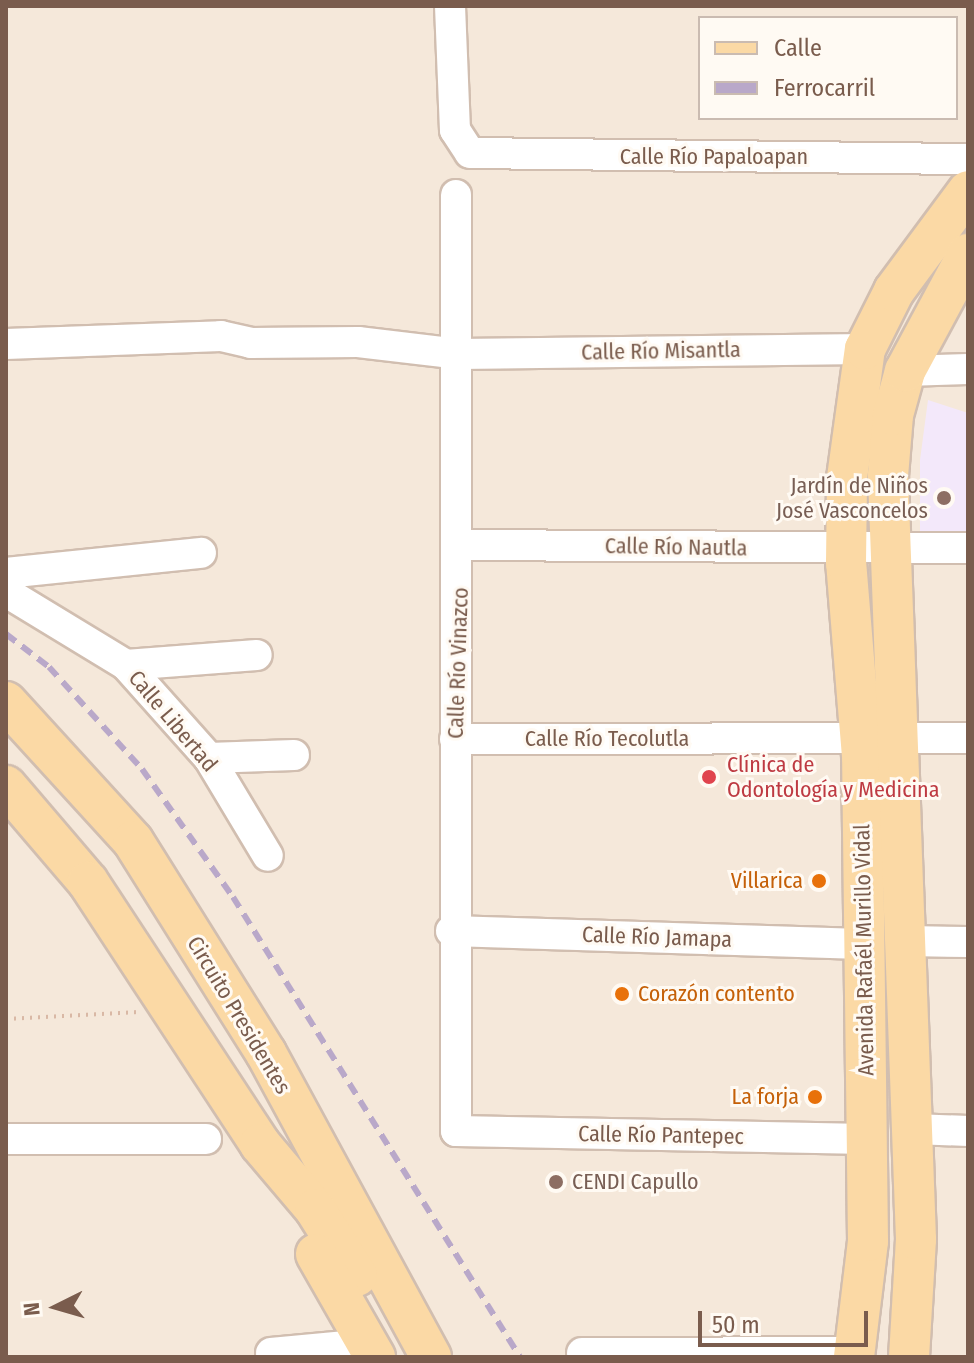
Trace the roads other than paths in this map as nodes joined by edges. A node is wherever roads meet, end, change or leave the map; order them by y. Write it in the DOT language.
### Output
graph roads {
  1 [pos="450,6"];
  2 [pos="968,159"];
  3 [pos="968,191"];
  4 [pos="456,195"];
  5 [pos="968,254"];
  6 [pos="251,343"];
  7 [pos="6,344"];
  8 [pos="865,349"];
  9 [pos="458,354"];
  10 [pos="6,361"];
  11 [pos="968,369"];
  12 [pos="905,371"];
  13 [pos="461,545"];
  14 [pos="846,548"];
  15 [pos="892,548"];
  16 [pos="968,548"];
  17 [pos="201,553"];
  18 [pos="6,573"];
  19 [pos="6,592"];
  20 [pos="257,655"];
  21 [pos="126,665"];
  22 [pos="6,702"];
  23 [pos="968,738"];
  24 [pos="455,739"];
  25 [pos="862,740"];
  26 [pos="902,740"];
  27 [pos="294,755"];
  28 [pos="209,758"];
  29 [pos="6,786"];
  30 [pos="268,856"];
  31 [pos="451,931"];
  32 [pos="908,941"];
  33 [pos="968,942"];
  34 [pos="862,944"];
  35 [pos="266,1053"];
  36 [pos="913,1129"];
  37 [pos="456,1131"];
  38 [pos="968,1131"];
  39 [pos="6,1139"];
  40 [pos="206,1139"];
  41 [pos="867,1139"];
  42 [pos="260,1144"];
  43 [pos="368,1269"];
  44 [pos="271,1353"];
  45 [pos="382,1353"];
  46 [pos="582,1353"];
  47 [pos="854,1354"];
  48 [pos="431,1357"];
  49 [pos="452,1357"];
  50 [pos="909,1357"];
  1 -- 2 [label="street, Calle Río Papaloapan"];
  3 -- 8 [label="main road, Avenida Rafaél Murillo Vidal"];
  4 -- 9 [label="street, Calle Río Vinazco"];
  5 -- 12 [label="main road, Avenida Rafaél Murillo Vidal"];
  6 -- 7 [label="street"];
  6 -- 9 [label="street, Calle Río Misantla"];
  6 -- 10 [label="street"];
  8 -- 9 [label="street, Calle Río Misantla"];
  8 -- 14 [label="main road, Avenida Rafaél Murillo Vidal"];
  9 -- 13 [label="street, Calle Río Vinazco"];
  11 -- 12 [label="street"];
  12 -- 15 [label="main road, Avenida Rafaél Murillo Vidal"];
  13 -- 14 [label="street, Calle Río Nautla"];
  13 -- 24 [label="street, Calle Río Vinazco"];
  14 -- 15 [label="street, Calle Río Nautla"];
  14 -- 25 [label="main road, Avenida Rafaél Murillo Vidal"];
  15 -- 16 [label="street, Calle Río Nautla"];
  15 -- 26 [label="main road, Avenida Rafaél Murillo Vidal"];
  17 -- 18 [label="street"];
  19 -- 21 [label="street, Calle Libertad"];
  20 -- 21 [label="street"];
  21 -- 28 [label="street, Calle Libertad"];
  22 -- 35 [label="main road, Circuito Presidentes"];
  23 -- 26 [label="street, Calle Río Tecolutla"];
  24 -- 25 [label="street, Calle Río Tecolutla"];
  24 -- 31 [label="street, Calle Río Vinazco"];
  25 -- 26 [label="street, Calle Río Tecolutla"];
  25 -- 34 [label="main road, Avenida Rafaél Murillo Vidal"];
  26 -- 32 [label="main road, Avenida Rafaél Murillo Vidal"];
  27 -- 28 [label="street"];
  28 -- 30 [label="street, Calle Libertad"];
  29 -- 42 [label="main road, Circuito Presidentes"];
  31 -- 34 [label="street, Calle Río Jamapa"];
  31 -- 37 [label="street, Calle Río Vinazco"];
  32 -- 33 [label="street"];
  32 -- 36 [label="main road, Avenida Rafaél Murillo Vidal"];
  34 -- 41 [label="main road, Avenida Rafaél Murillo Vidal"];
  35 -- 43 [label="main road, Circuito Presidentes"];
  35 -- 49 [label="main road"];
  36 -- 38 [label="street"];
  36 -- 50 [label="main road, Avenida Rafaél Murillo Vidal"];
  37 -- 41 [label="street, Calle Río Pantepec"];
  39 -- 40 [label="street"];
  41 -- 47 [label="main road, Avenida Rafaél Murillo Vidal"];
  42 -- 43 [label="main road, Circuito Presidentes"];
  42 -- 45 [label="main road"];
  43 -- 45 [label="main road, Circuito Presidentes"];
  43 -- 48 [label="main road, Circuito Presidentes"];
  44 -- 45 [label="street"];
  46 -- 47 [label="street"];
}
